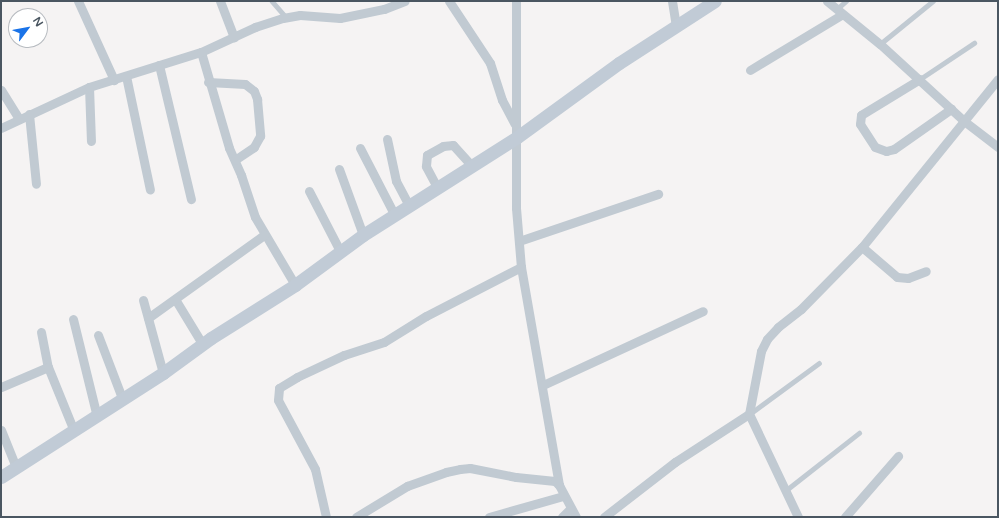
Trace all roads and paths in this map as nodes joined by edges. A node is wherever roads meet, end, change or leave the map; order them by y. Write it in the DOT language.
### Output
graph roads {
  1 [pos="78,1"];
  2 [pos="220,1"];
  3 [pos="272,1"];
  4 [pos="405,1"];
  5 [pos="449,1"];
  6 [pos="516,1"];
  7 [pos="672,1"];
  8 [pos="715,1"];
  9 [pos="827,1"];
  10 [pos="846,1"];
  11 [pos="933,1"];
  12 [pos="385,5"];
  13 [pos="839,12"];
  14 [pos="287,18"];
  15 [pos="676,26"];
  16 [pos="234,37"];
  17 [pos="974,43"];
  18 [pos="880,44"];
  19 [pos="200,52"];
  20 [pos="159,65"];
  21 [pos="750,70"];
  22 [pos="126,76"];
  23 [pos="920,79"];
  24 [pos="998,79"];
  25 [pos="114,80"];
  26 [pos="208,82"];
  27 [pos="89,87"];
  28 [pos="1,90"];
  29 [pos="951,109"];
  30 [pos="29,114"];
  31 [pos="19,119"];
  32 [pos="964,121"];
  33 [pos="516,124"];
  34 [pos="1,128"];
  35 [pos="516,138"];
  36 [pos="387,139"];
  37 [pos="91,141"];
  38 [pos="998,147"];
  39 [pos="360,148"];
  40 [pos="235,160"];
  41 [pos="472,166"];
  42 [pos="339,169"];
  43 [pos="36,184"];
  44 [pos="438,189"];
  45 [pos="150,190"];
  46 [pos="309,191"];
  47 [pos="658,194"];
  48 [pos="191,199"];
  49 [pos="409,205"];
  50 [pos="394,214"];
  51 [pos="264,235"];
  52 [pos="363,235"];
  53 [pos="519,241"];
  54 [pos="862,247"];
  55 [pos="340,251"];
  56 [pos="520,267"];
  57 [pos="926,271"];
  58 [pos="295,285"];
  59 [pos="175,299"];
  60 [pos="143,300"];
  61 [pos="703,311"];
  62 [pos="148,318"];
  63 [pos="73,319"];
  64 [pos="41,332"];
  65 [pos="98,335"];
  66 [pos="203,345"];
  67 [pos="819,363"];
  68 [pos="48,367"];
  69 [pos="163,373"];
  70 [pos="543,386"];
  71 [pos="1,387"];
  72 [pos="122,398"];
  73 [pos="749,414"];
  74 [pos="97,416"];
  75 [pos="1,430"];
  76 [pos="74,431"];
  77 [pos="859,433"];
  78 [pos="898,456"];
  79 [pos="16,467"];
  80 [pos="1,478"];
  81 [pos="559,485"];
  82 [pos="786,491"];
  83 [pos="563,496"];
  84 [pos="570,509"];
  85 [pos="326,517"];
  86 [pos="356,517"];
  87 [pos="489,517"];
  88 [pos="562,517"];
  89 [pos="576,517"];
  90 [pos="604,517"];
  91 [pos="798,517"];
  92 [pos="845,517"];
  1 -- 25 [label="street"];
  2 -- 16 [label="street"];
  3 -- 14 [label="lane"];
  4 -- 12 [label="street"];
  5 -- 33 [label="street"];
  6 -- 33 [label="street"];
  7 -- 15 [label="street"];
  8 -- 15 [label="main road"];
  9 -- 13 [label="street"];
  10 -- 13 [label="lane"];
  11 -- 18 [label="lane"];
  12 -- 14 [label="street"];
  13 -- 18 [label="street"];
  13 -- 21 [label="street"];
  14 -- 16 [label="street"];
  15 -- 35 [label="main road"];
  16 -- 19 [label="street"];
  17 -- 23 [label="lane"];
  18 -- 23 [label="street"];
  19 -- 20 [label="street"];
  19 -- 26 [label="street"];
  20 -- 22 [label="street"];
  20 -- 48 [label="street"];
  22 -- 25 [label="street"];
  22 -- 45 [label="street"];
  23 -- 29 [label="street"];
  23 -- 29 [label="street"];
  24 -- 32 [label="street"];
  25 -- 27 [label="street"];
  26 -- 40 [label="street"];
  26 -- 40 [label="street"];
  27 -- 30 [label="street"];
  27 -- 37 [label="street"];
  28 -- 31 [label="street"];
  29 -- 32 [label="street"];
  30 -- 31 [label="street"];
  30 -- 43 [label="street"];
  31 -- 34 [label="street"];
  32 -- 38 [label="street"];
  32 -- 54 [label="street"];
  33 -- 35 [label="street"];
  35 -- 41 [label="main road"];
  35 -- 53 [label="street"];
  36 -- 49 [label="street"];
  39 -- 50 [label="street"];
  40 -- 51 [label="street"];
  41 -- 44 [label="main road"];
  41 -- 44 [label="street"];
  42 -- 52 [label="street"];
  44 -- 49 [label="main road"];
  46 -- 55 [label="street"];
  47 -- 53 [label="street"];
  49 -- 50 [label="main road"];
  50 -- 52 [label="main road"];
  51 -- 58 [label="street"];
  51 -- 59 [label="street"];
  52 -- 55 [label="main road"];
  53 -- 56 [label="street"];
  54 -- 57 [label="street"];
  54 -- 73 [label="street"];
  55 -- 58 [label="main road"];
  56 -- 70 [label="street"];
  56 -- 85 [label="street"];
  58 -- 66 [label="main road"];
  59 -- 62 [label="street"];
  59 -- 66 [label="street"];
  60 -- 62 [label="street"];
  61 -- 70 [label="street"];
  62 -- 69 [label="street"];
  63 -- 74 [label="street"];
  64 -- 68 [label="street"];
  65 -- 72 [label="street"];
  66 -- 69 [label="main road"];
  67 -- 73 [label="lane"];
  68 -- 71 [label="street"];
  68 -- 76 [label="street"];
  69 -- 72 [label="main road"];
  70 -- 81 [label="street"];
  72 -- 74 [label="main road"];
  73 -- 82 [label="street"];
  73 -- 90 [label="street"];
  74 -- 76 [label="main road"];
  75 -- 79 [label="street"];
  76 -- 79 [label="main road"];
  77 -- 82 [label="lane"];
  78 -- 92 [label="street"];
  79 -- 80 [label="main road"];
  81 -- 83 [label="street"];
  81 -- 86 [label="street"];
  82 -- 91 [label="street"];
  83 -- 84 [label="street"];
  83 -- 87 [label="street"];
  84 -- 88 [label="street"];
  84 -- 89 [label="street"];
}
